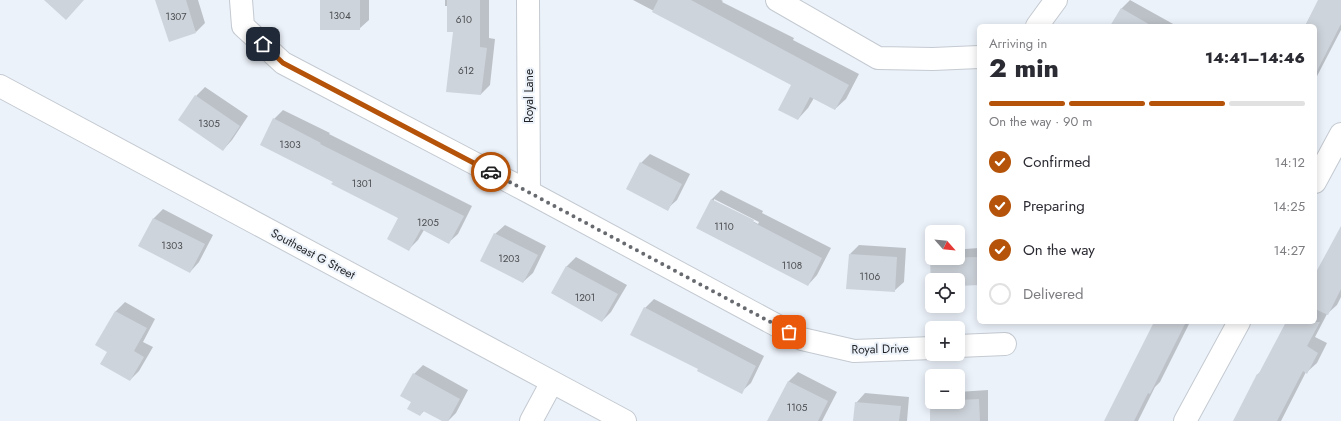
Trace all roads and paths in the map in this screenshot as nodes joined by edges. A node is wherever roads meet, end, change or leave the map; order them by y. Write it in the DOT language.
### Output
graph roads {
  1 [pos="241,0"];
  2 [pos="528,0"];
  3 [pos="777,0"];
  4 [pos="1056,0"];
  5 [pos="1038,24"];
  6 [pos="977,57"];
  7 [pos="0,86"];
  8 [pos="1341,134"];
  9 [pos="1317,178"];
  10 [pos="529,192"];
  11 [pos="1238,324"];
  12 [pos="1005,344"];
  13 [pos="965,346"];
  14 [pos="925,348"];
  15 [pos="552,382"];
  16 [pos="531,421"];
  17 [pos="625,421"];
  18 [pos="1186,421"];
  1 -- 10 [label="street, Royal Drive"];
  2 -- 10 [label="street, Royal Lane"];
  3 -- 6 [label="street"];
  4 -- 5 [label="street"];
  7 -- 15 [label="street, Southeast G Street"];
  8 -- 9 [label="street"];
  10 -- 14 [label="street, Royal Drive"];
  11 -- 18 [label="street"];
  12 -- 13 [label="street"];
  15 -- 16 [label="street"];
  15 -- 17 [label="street, Southeast G Street"];
}
